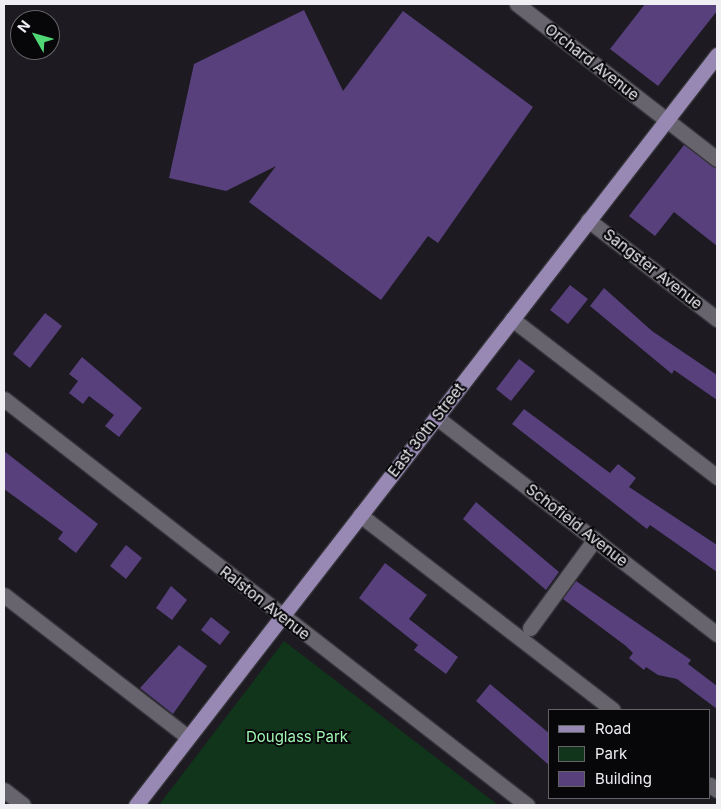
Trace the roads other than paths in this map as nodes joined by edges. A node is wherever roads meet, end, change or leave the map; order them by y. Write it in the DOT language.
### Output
graph roads {
  1 [pos="518,4"];
  2 [pos="717,55"];
  3 [pos="667,120"];
  4 [pos="717,159"];
  5 [pos="588,220"];
  6 [pos="512,319"];
  7 [pos="717,319"];
  8 [pos="4,399"];
  9 [pos="436,417"];
  10 [pos="717,477"];
  11 [pos="360,515"];
  12 [pos="595,539"];
  13 [pos="4,595"];
  14 [pos="281,616"];
  15 [pos="530,628"];
  16 [pos="717,634"];
  17 [pos="612,709"];
  18 [pos="188,738"];
  19 [pos="4,790"];
  20 [pos="23,805"];
  21 [pos="136,805"];
  22 [pos="527,805"];
  1 -- 3 [label="street, Orchard Avenue"];
  2 -- 3 [label="main road, East 30th Street"];
  3 -- 4 [label="street, Orchard Avenue"];
  3 -- 5 [label="main road, East 30th Street"];
  5 -- 6 [label="main road, East 30th Street"];
  5 -- 7 [label="street, Sangster Avenue"];
  6 -- 9 [label="main road, East 30th Street"];
  6 -- 10 [label="street"];
  8 -- 14 [label="street, Ralston Avenue"];
  9 -- 11 [label="main road, East 30th Street"];
  9 -- 12 [label="street, Schofield Avenue"];
  11 -- 14 [label="main road, East 30th Street"];
  11 -- 17 [label="street"];
  12 -- 15 [label="street"];
  12 -- 16 [label="street, Schofield Avenue"];
  13 -- 18 [label="street"];
  14 -- 18 [label="main road, East 30th Street"];
  14 -- 22 [label="street, Ralston Avenue"];
  18 -- 21 [label="main road, East 30th Street"];
  19 -- 20 [label="street"];
}
